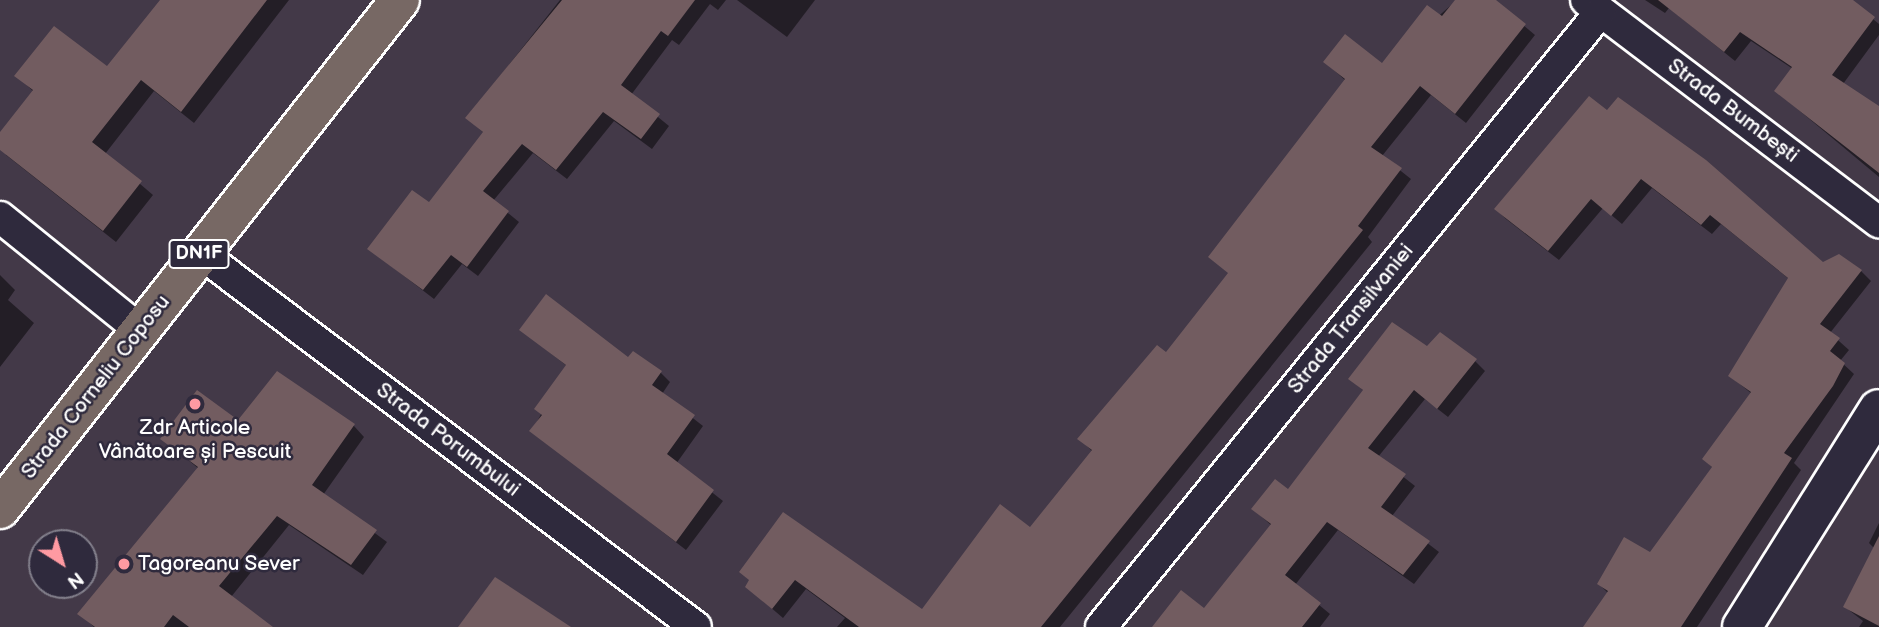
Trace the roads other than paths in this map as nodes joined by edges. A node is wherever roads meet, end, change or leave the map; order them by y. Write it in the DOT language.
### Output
graph roads {
  1 [pos="400,0"];
  2 [pos="1594,6"];
  3 [pos="0,217"];
  4 [pos="1879,222"];
  5 [pos="200,253"];
  6 [pos="140,330"];
  7 [pos="1879,410"];
  8 [pos="0,509"];
  9 [pos="696,627"];
  10 [pos="1101,627"];
  11 [pos="1742,627"];
  1 -- 5 [label="main road, Strada Corneliu Coposu / DN1F"];
  2 -- 4 [label="street, Strada Bumbești"];
  2 -- 10 [label="street, Strada Transilvaniei"];
  3 -- 6 [label="street"];
  5 -- 6 [label="main road, Strada Corneliu Coposu / DN1F"];
  5 -- 9 [label="street, Strada Porumbului"];
  6 -- 8 [label="main road, Strada Corneliu Coposu / DN1F"];
  7 -- 11 [label="street"];
}
